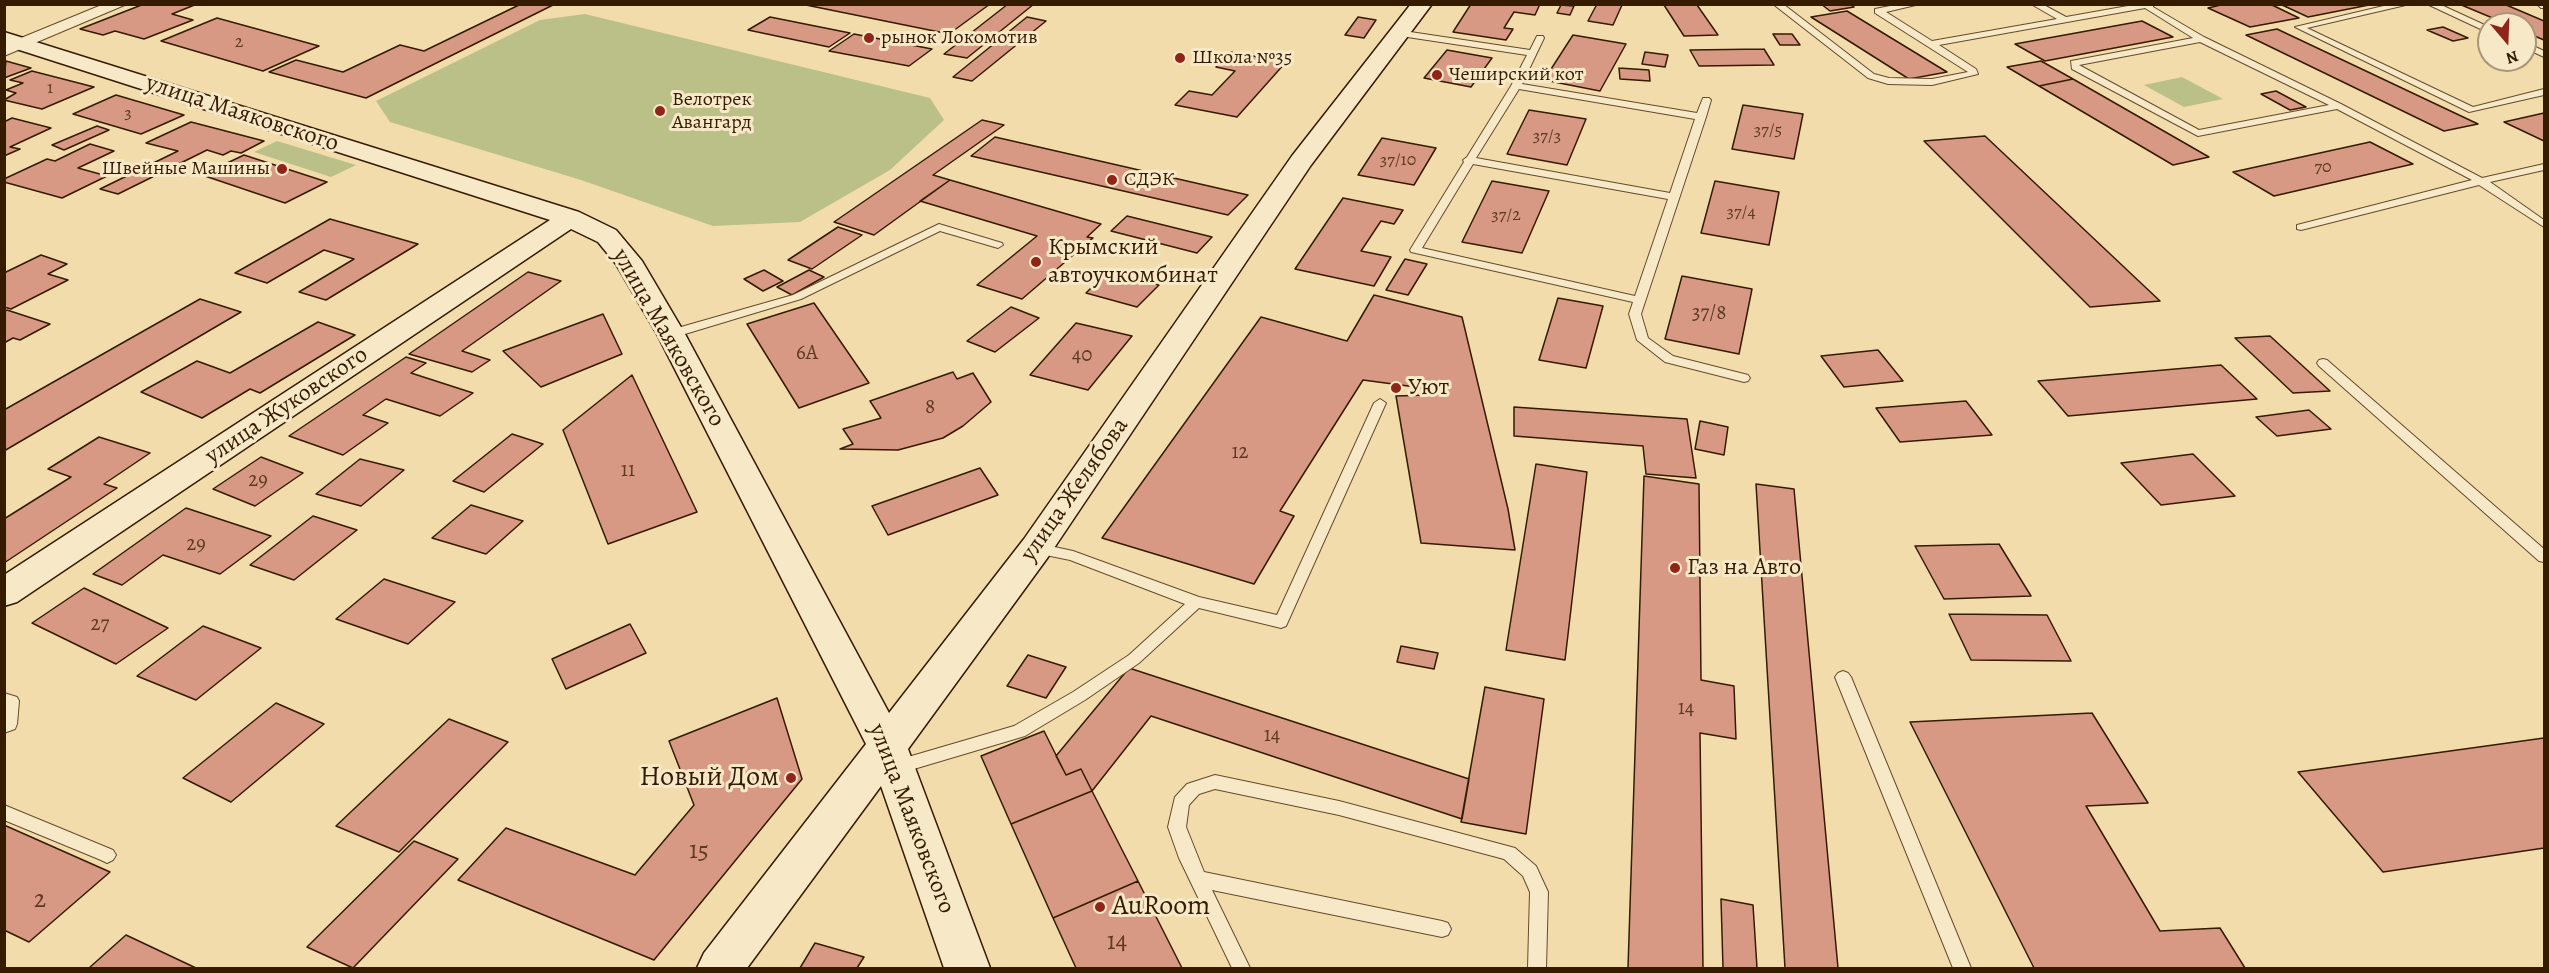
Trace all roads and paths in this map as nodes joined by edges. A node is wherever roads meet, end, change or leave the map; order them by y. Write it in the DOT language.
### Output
graph roads {
  1 [pos="119,4"];
  2 [pos="1422,4"];
  3 [pos="1777,4"];
  4 [pos="1916,4"];
  5 [pos="2035,4"];
  6 [pos="2406,4"];
  7 [pos="2431,4"];
  8 [pos="2147,5"];
  9 [pos="2065,20"];
  10 [pos="2477,25"];
  11 [pos="1397,33"];
  12 [pos="1540,38"];
  13 [pos="2201,39"];
  14 [pos="10,44"];
  15 [pos="1931,44"];
  16 [pos="1531,53"];
  17 [pos="1516,86"];
  18 [pos="2544,92"];
  19 [pos="1706,100"];
  20 [pos="2338,106"];
  21 [pos="1701,117"];
  22 [pos="1468,160"];
  23 [pos="2544,167"];
  24 [pos="2481,181"];
  25 [pos="1674,197"];
  26 [pos="570,218"];
  27 [pos="2544,224"];
  28 [pos="2301,227"];
  29 [pos="998,245"];
  30 [pos="1640,300"];
  31 [pos="671,334"];
  32 [pos="2323,363"];
  33 [pos="1744,378"];
  34 [pos="1380,404"];
  35 [pos="1036,548"];
  36 [pos="2544,557"];
  37 [pos="4,593"];
  38 [pos="1196,602"];
  39 [pos="1843,677"];
  40 [pos="4,699"];
  41 [pos="4,727"];
  42 [pos="891,756"];
  43 [pos="4,812"];
  44 [pos="107,855"];
  45 [pos="1198,879"];
  46 [pos="1442,929"];
  47 [pos="720,969"];
  48 [pos="967,969"];
  49 [pos="1241,969"];
  50 [pos="1537,969"];
  51 [pos="1962,969"];
  1 -- 14 [label="street"];
  2 -- 11 [label="main road, улица Желябова"];
  3 -- 15 [label="lane"];
  4 -- 15 [label="lane"];
  5 -- 9 [label="lane"];
  6 -- 18 [label="lane"];
  7 -- 10 [label="lane"];
  8 -- 9 [label="lane"];
  8 -- 13 [label="lane"];
  9 -- 15 [label="lane"];
  11 -- 16 [label="lane"];
  11 -- 35 [label="main road, улица Желябова"];
  12 -- 16 [label="lane"];
  13 -- 20 [label="lane"];
  13 -- 20 [label="lane"];
  14 -- 26 [label="main road, улица Маяковского"];
  16 -- 17 [label="lane"];
  17 -- 21 [label="lane"];
  17 -- 22 [label="lane"];
  19 -- 21 [label="lane"];
  20 -- 24 [label="lane"];
  21 -- 25 [label="lane"];
  22 -- 25 [label="lane"];
  22 -- 30 [label="lane"];
  23 -- 24 [label="lane"];
  24 -- 27 [label="lane"];
  24 -- 28 [label="lane"];
  25 -- 30 [label="lane"];
  26 -- 31 [label="main road, улица Маяковского"];
  26 -- 37 [label="main road, улица Жуковского"];
  29 -- 31 [label="lane"];
  30 -- 33 [label="lane"];
  31 -- 42 [label="main road, улица Маяковского"];
  32 -- 36 [label="lane"];
  34 -- 38 [label="lane"];
  35 -- 38 [label="lane"];
  35 -- 42 [label="main road, улица Желябова"];
  38 -- 42 [label="lane"];
  39 -- 51 [label="lane"];
  40 -- 41 [label="lane"];
  42 -- 47 [label="main road, улица Желябова"];
  42 -- 48 [label="main road, улица Маяковского"];
  43 -- 44 [label="lane"];
  45 -- 46 [label="lane"];
  45 -- 49 [label="lane"];
  45 -- 50 [label="lane"];
}
